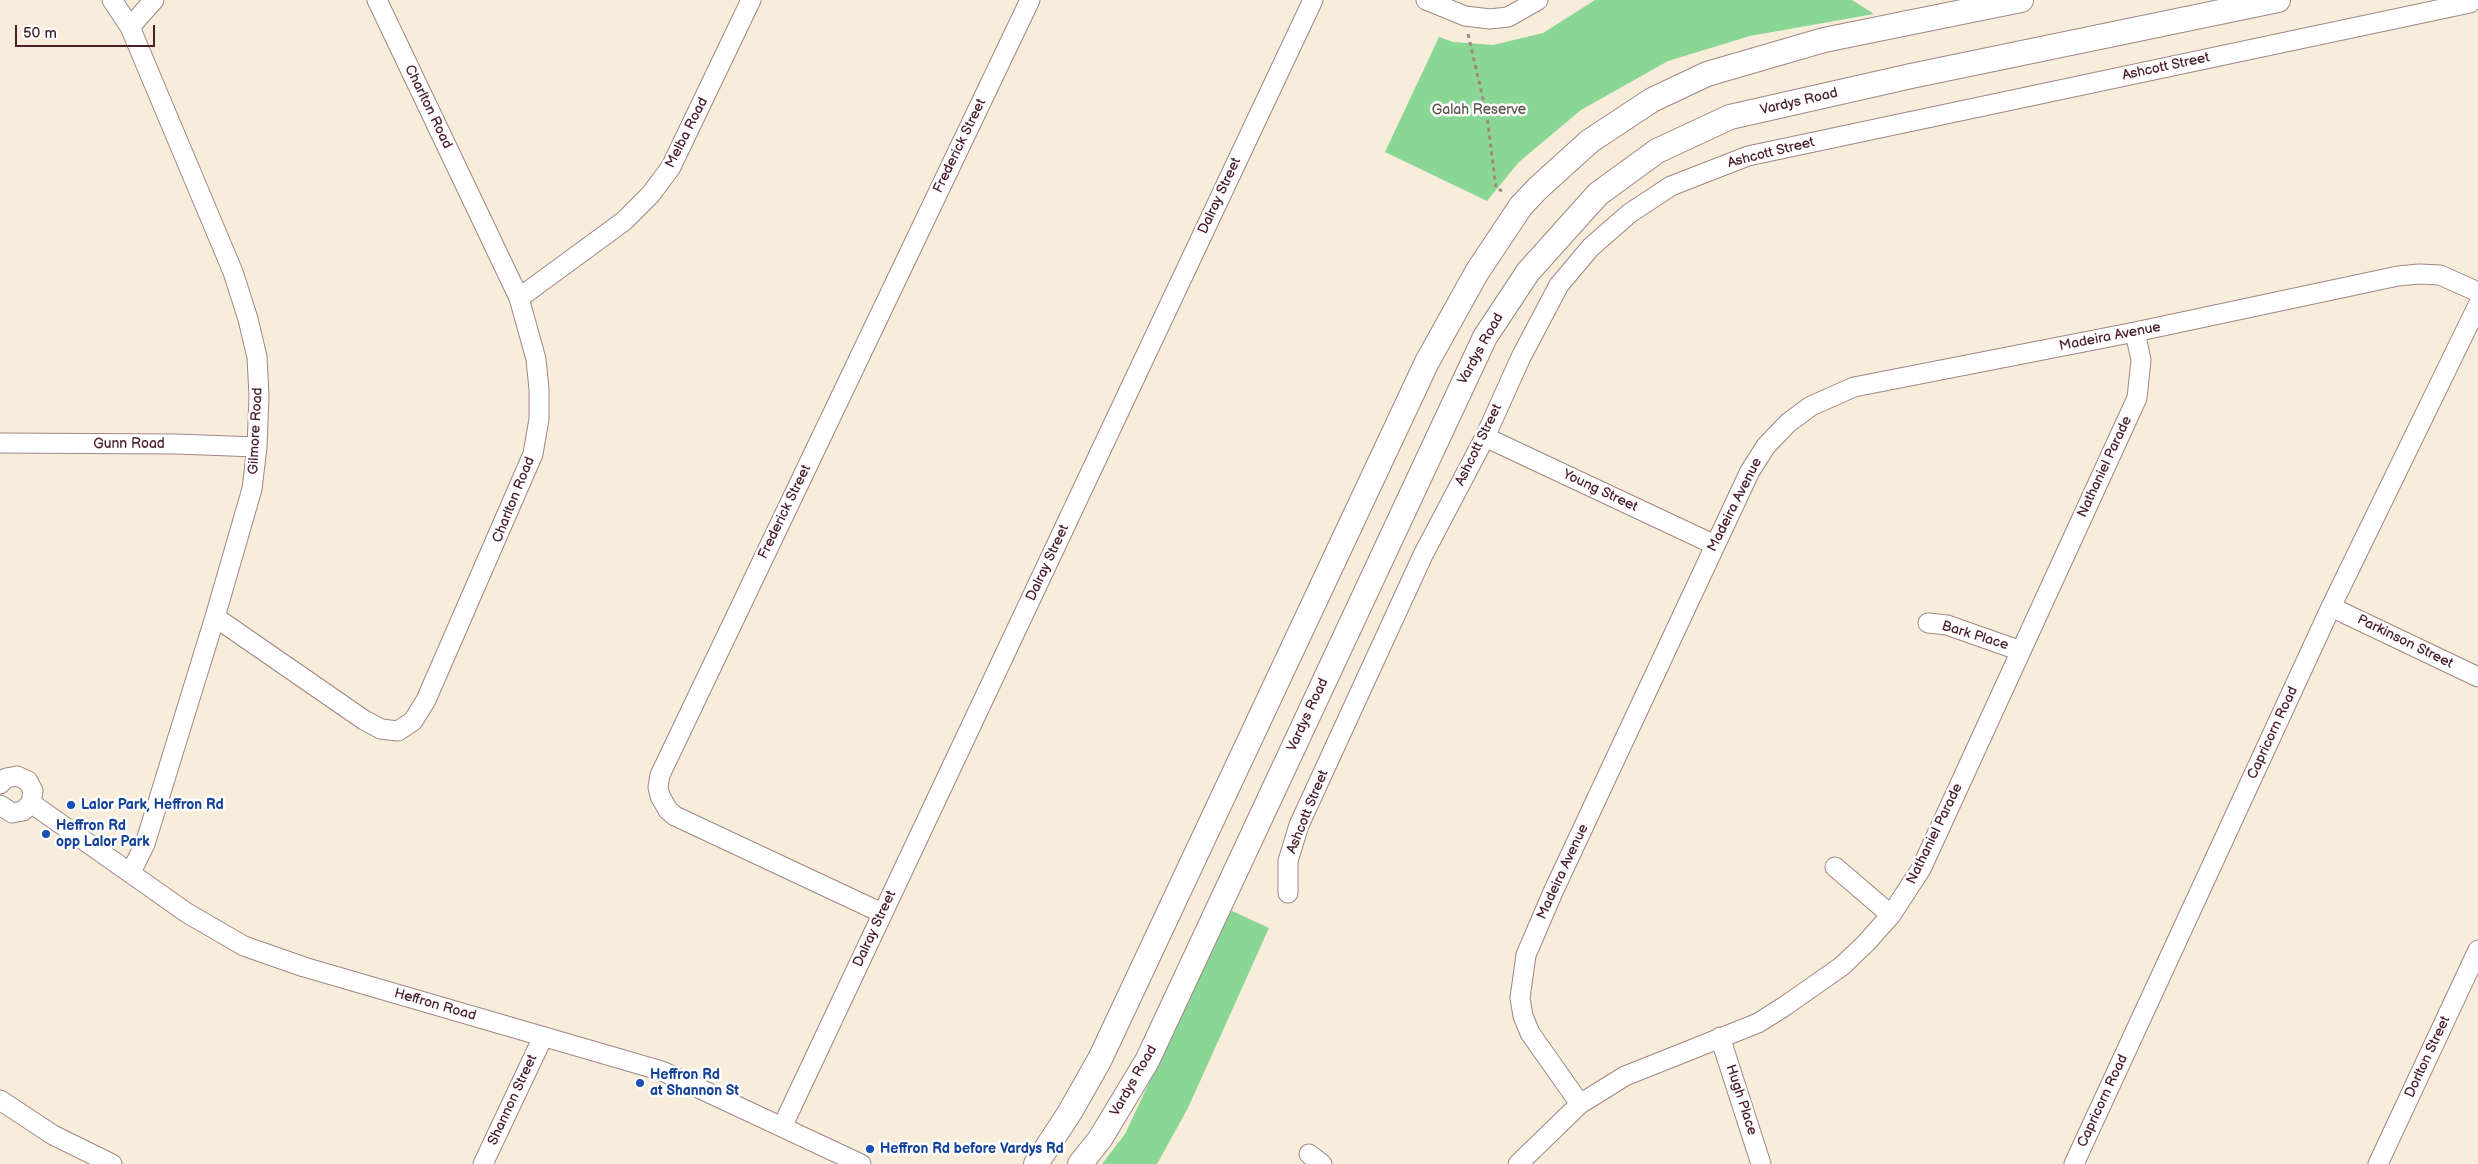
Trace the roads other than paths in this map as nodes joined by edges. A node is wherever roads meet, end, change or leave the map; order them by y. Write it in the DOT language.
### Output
graph roads {
  1 [pos="112,0"];
  2 [pos="154,0"];
  3 [pos="377,0"];
  4 [pos="751,0"];
  5 [pos="1030,0"];
  6 [pos="1313,0"];
  7 [pos="1426,0"];
  8 [pos="1538,0"];
  9 [pos="2021,0"];
  10 [pos="2278,0"];
  11 [pos="2470,3"];
  12 [pos="130,27"];
  13 [pos="2478,292"];
  14 [pos="519,298"];
  15 [pos="2478,305"];
  16 [pos="2135,332"];
  17 [pos="1485,437"];
  18 [pos="0,443"];
  19 [pos="257,447"];
  20 [pos="1715,545"];
  21 [pos="2331,607"];
  22 [pos="215,617"];
  23 [pos="1928,623"];
  24 [pos="2021,651"];
  25 [pos="2478,677"];
  26 [pos="0,782"];
  27 [pos="32,803"];
  28 [pos="0,807"];
  29 [pos="1835,867"];
  30 [pos="131,872"];
  31 [pos="1288,894"];
  32 [pos="882,914"];
  33 [pos="1891,915"];
  34 [pos="2476,958"];
  35 [pos="543,1037"];
  36 [pos="1720,1037"];
  37 [pos="0,1100"];
  38 [pos="1580,1104"];
  39 [pos="782,1125"];
  40 [pos="112,1164"];
  41 [pos="483,1164"];
  42 [pos="861,1164"];
  43 [pos="1036,1164"];
  44 [pos="1080,1164"];
  45 [pos="1518,1164"];
  46 [pos="1761,1164"];
  47 [pos="2074,1164"];
  48 [pos="2378,1164"];
  1 -- 12 [label="street, Gilmore Road"];
  2 -- 12 [label="street"];
  3 -- 14 [label="street, Charlton Road"];
  4 -- 14 [label="street, Melba Road"];
  5 -- 32 [label="street, Frederick Street"];
  6 -- 32 [label="street, Dalray Street"];
  7 -- 8 [label="street"];
  9 -- 43 [label="main road"];
  10 -- 44 [label="main road, Vardys Road"];
  11 -- 17 [label="street, Ashcott Street"];
  12 -- 19 [label="street, Gilmore Road"];
  13 -- 16 [label="street, Madeira Avenue"];
  14 -- 22 [label="street, Charlton Road"];
  15 -- 21 [label="street, Capricorn Road"];
  16 -- 20 [label="street, Madeira Avenue"];
  16 -- 24 [label="street, Nathaniel Parade"];
  17 -- 20 [label="street, Young Street"];
  17 -- 31 [label="street, Ashcott Street"];
  18 -- 19 [label="street, Gunn Road"];
  19 -- 22 [label="street, Gilmore Road"];
  20 -- 38 [label="street, Madeira Avenue"];
  21 -- 25 [label="street, Parkinson Street"];
  21 -- 47 [label="street, Capricorn Road"];
  22 -- 30 [label="street, Gilmore Road"];
  23 -- 24 [label="street, Bark Place"];
  24 -- 33 [label="street, Nathaniel Parade"];
  26 -- 27 [label="street"];
  27 -- 28 [label="street"];
  27 -- 30 [label="street, Heffron Road"];
  29 -- 33 [label="street"];
  30 -- 35 [label="street, Heffron Road"];
  32 -- 39 [label="street, Dalray Street"];
  33 -- 36 [label="street, Nathaniel Parade"];
  34 -- 48 [label="street, Dorlton Street"];
  35 -- 39 [label="street, Heffron Road"];
  35 -- 41 [label="street, Shannon Street"];
  36 -- 38 [label="street, Nathaniel Parade"];
  36 -- 46 [label="street, Hugh Place"];
  37 -- 40 [label="street"];
  38 -- 45 [label="street, Nathaniel Parade"];
  39 -- 42 [label="street, Heffron Road"];
}
